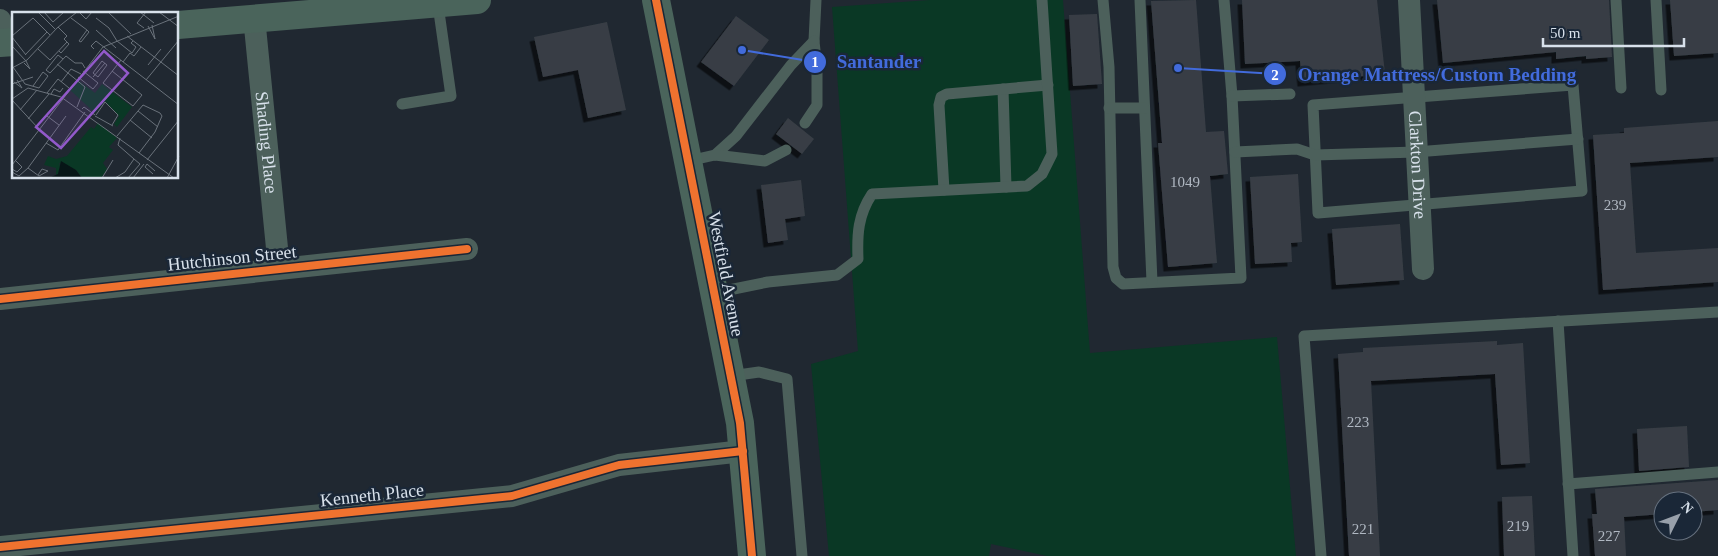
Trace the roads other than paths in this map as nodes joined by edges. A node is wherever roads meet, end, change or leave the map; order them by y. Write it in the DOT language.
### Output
graph roads {
  1 [pos="477,0"];
  2 [pos="656,0"];
  3 [pos="816,0"];
  4 [pos="1042,0"];
  5 [pos="1103,0"];
  6 [pos="1140,0"];
  7 [pos="1224,0"];
  8 [pos="1409,0"];
  9 [pos="1616,0"];
  10 [pos="1656,0"];
  11 [pos="438,4"];
  12 [pos="254,17"];
  13 [pos="179,25"];
  14 [pos="814,41"];
  15 [pos="1048,85"];
  16 [pos="1621,88"];
  17 [pos="1003,89"];
  18 [pos="1662,90"];
  19 [pos="1290,94"];
  20 [pos="1232,96"];
  21 [pos="1414,96"];
  22 [pos="402,104"];
  23 [pos="1108,108"];
  24 [pos="1144,108"];
  25 [pos="805,124"];
  26 [pos="1578,139"];
  27 [pos="786,150"];
  28 [pos="1235,152"];
  29 [pos="1416,152"];
  30 [pos="716,155"];
  31 [pos="1315,155"];
  32 [pos="688,161"];
  33 [pos="1006,187"];
  34 [pos="944,190"];
  35 [pos="1419,205"];
  36 [pos="467,249"];
  37 [pos="279,268"];
  38 [pos="1423,269"];
  39 [pos="1152,282"];
  40 [pos="714,293"];
  41 [pos="0,298"];
  42 [pos="1718,312"];
  43 [pos="1558,322"];
  44 [pos="731,376"];
  45 [pos="743,451"];
  46 [pos="1718,472"];
  47 [pos="1568,484"];
  48 [pos="0,547"];
  49 [pos="752,556"];
  50 [pos="802,556"];
  51 [pos="1321,556"];
  52 [pos="1573,556"];
  1 -- 11 [label="street"];
  2 -- 32 [label="street, Westfield Avenue"];
  3 -- 14 [label="lane"];
  4 -- 15 [label="lane"];
  5 -- 23 [label="lane"];
  6 -- 24 [label="lane"];
  7 -- 20 [label="lane"];
  8 -- 21 [label="street, Clarkton Drive"];
  9 -- 16 [label="lane"];
  10 -- 18 [label="lane"];
  11 -- 12 [label="street"];
  11 -- 22 [label="lane"];
  12 -- 13 [label="street"];
  12 -- 37 [label="street, Shading Place"];
  14 -- 25 [label="lane"];
  14 -- 30 [label="lane"];
  15 -- 17 [label="lane"];
  15 -- 33 [label="lane"];
  17 -- 33 [label="lane"];
  17 -- 34 [label="lane"];
  19 -- 20 [label="lane"];
  20 -- 28 [label="lane"];
  21 -- 26 [label="lane"];
  21 -- 29 [label="street, Clarkton Drive"];
  21 -- 31 [label="lane"];
  23 -- 24 [label="lane"];
  23 -- 39 [label="lane"];
  24 -- 39 [label="lane"];
  26 -- 29 [label="lane"];
  26 -- 35 [label="lane"];
  27 -- 30 [label="lane"];
  28 -- 31 [label="lane"];
  28 -- 39 [label="lane"];
  29 -- 31 [label="lane"];
  29 -- 35 [label="street, Clarkton Drive"];
  30 -- 32 [label="lane"];
  31 -- 35 [label="lane"];
  32 -- 40 [label="street, Westfield Avenue"];
  33 -- 34 [label="lane"];
  34 -- 40 [label="lane"];
  35 -- 38 [label="street, Clarkton Drive"];
  36 -- 37 [label="street, Hutchinson Street"];
  37 -- 41 [label="street, Hutchinson Street"];
  40 -- 44 [label="street, Westfield Avenue"];
  42 -- 43 [label="lane"];
  43 -- 47 [label="lane"];
  43 -- 51 [label="lane"];
  44 -- 45 [label="street, Westfield Avenue"];
  44 -- 50 [label="lane"];
  45 -- 48 [label="street, Kenneth Place"];
  45 -- 49 [label="street, Westfield Avenue"];
  46 -- 47 [label="lane"];
  47 -- 52 [label="lane"];
}
